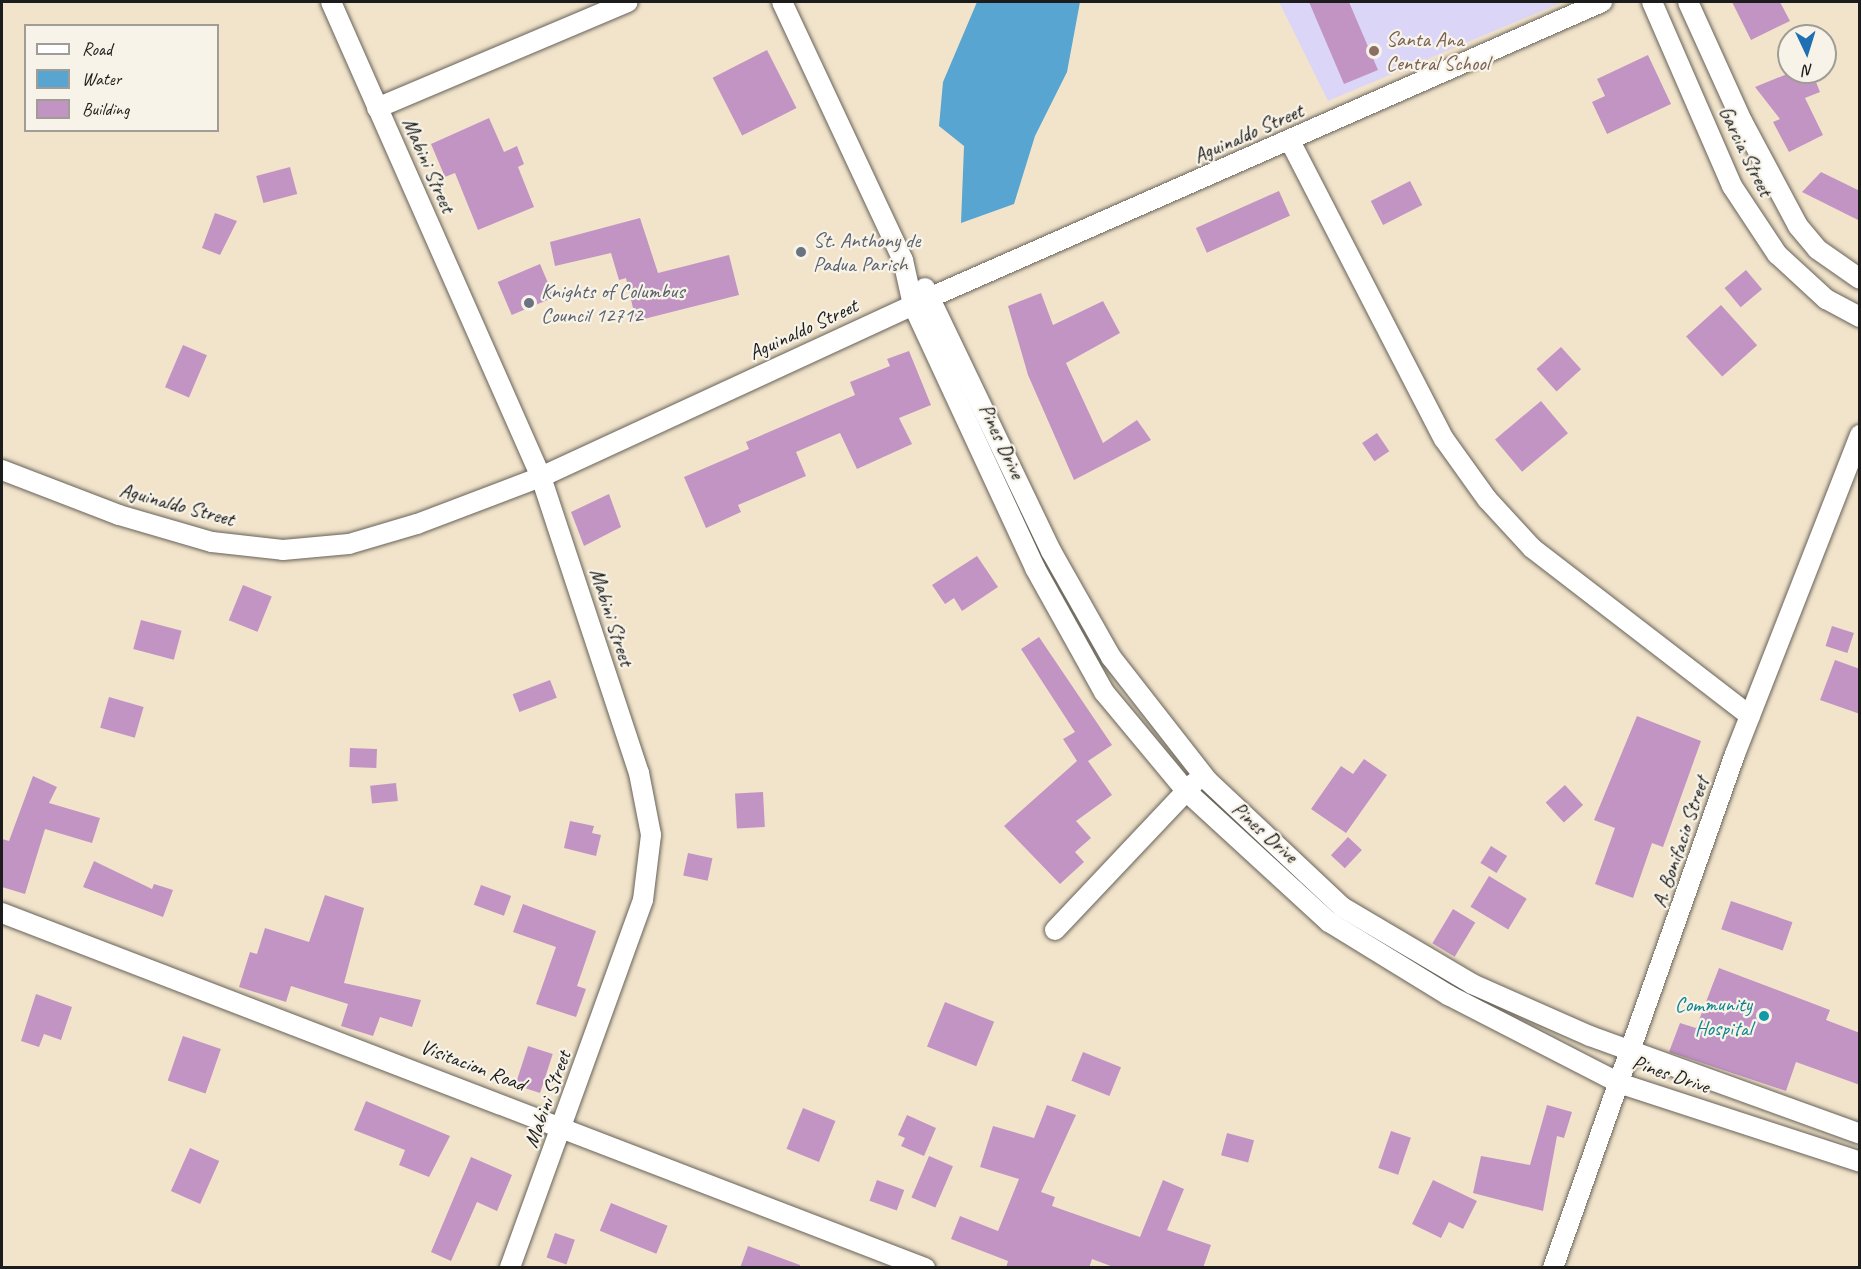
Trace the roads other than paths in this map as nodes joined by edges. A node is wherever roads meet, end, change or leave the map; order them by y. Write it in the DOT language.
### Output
graph roads {
  1 [pos="331,2"];
  2 [pos="628,2"];
  3 [pos="782,2"];
  4 [pos="1602,2"];
  5 [pos="1652,2"];
  6 [pos="1688,2"];
  7 [pos="377,108"];
  8 [pos="1290,141"];
  9 [pos="903,260"];
  10 [pos="1860,279"];
  11 [pos="932,296"];
  12 [pos="913,305"];
  13 [pos="1857,319"];
  14 [pos="1860,435"];
  15 [pos="2,470"];
  16 [pos="541,477"];
  17 [pos="1749,716"];
  18 [pos="1202,774"];
  19 [pos="1187,792"];
  20 [pos="2,913"];
  21 [pos="1054,930"];
  22 [pos="1633,1052"];
  23 [pos="1619,1083"];
  24 [pos="563,1125"];
  25 [pos="1860,1134"];
  26 [pos="1860,1162"];
  27 [pos="510,1268"];
  28 [pos="925,1268"];
  29 [pos="1553,1268"];
  1 -- 7 [label="street, Mabini Street"];
  2 -- 7 [label="street"];
  3 -- 9 [label="street, Pines Drive"];
  4 -- 8 [label="street, Aguinaldo Street"];
  5 -- 13 [label="street, Garcia Street"];
  6 -- 10 [label="street, Garcia Street"];
  7 -- 16 [label="street, Mabini Street"];
  8 -- 11 [label="street, Aguinaldo Street"];
  8 -- 17 [label="street"];
  9 -- 11 [label="street, Pines Drive"];
  9 -- 12 [label="street, Pines Drive"];
  11 -- 12 [label="street, Aguinaldo Street"];
  11 -- 18 [label="street, Pines Drive"];
  12 -- 16 [label="street, Aguinaldo Street"];
  12 -- 19 [label="street, Pines Drive"];
  14 -- 17 [label="street, A. Bonifacio Street"];
  15 -- 16 [label="street, Aguinaldo Street"];
  16 -- 24 [label="street, Mabini Street"];
  17 -- 22 [label="street, A. Bonifacio Street"];
  18 -- 19 [label="street"];
  18 -- 22 [label="street, Pines Drive"];
  19 -- 21 [label="street"];
  19 -- 23 [label="street, Pines Drive"];
  20 -- 24 [label="street, Visitacion Road"];
  22 -- 23 [label="street, A. Bonifacio Street"];
  22 -- 25 [label="street, Pines Drive"];
  23 -- 26 [label="street, Pines Drive"];
  23 -- 29 [label="street, A. Bonifacio Street"];
  24 -- 27 [label="street, Mabini Street"];
  24 -- 28 [label="street, Visitacion Road"];
}
